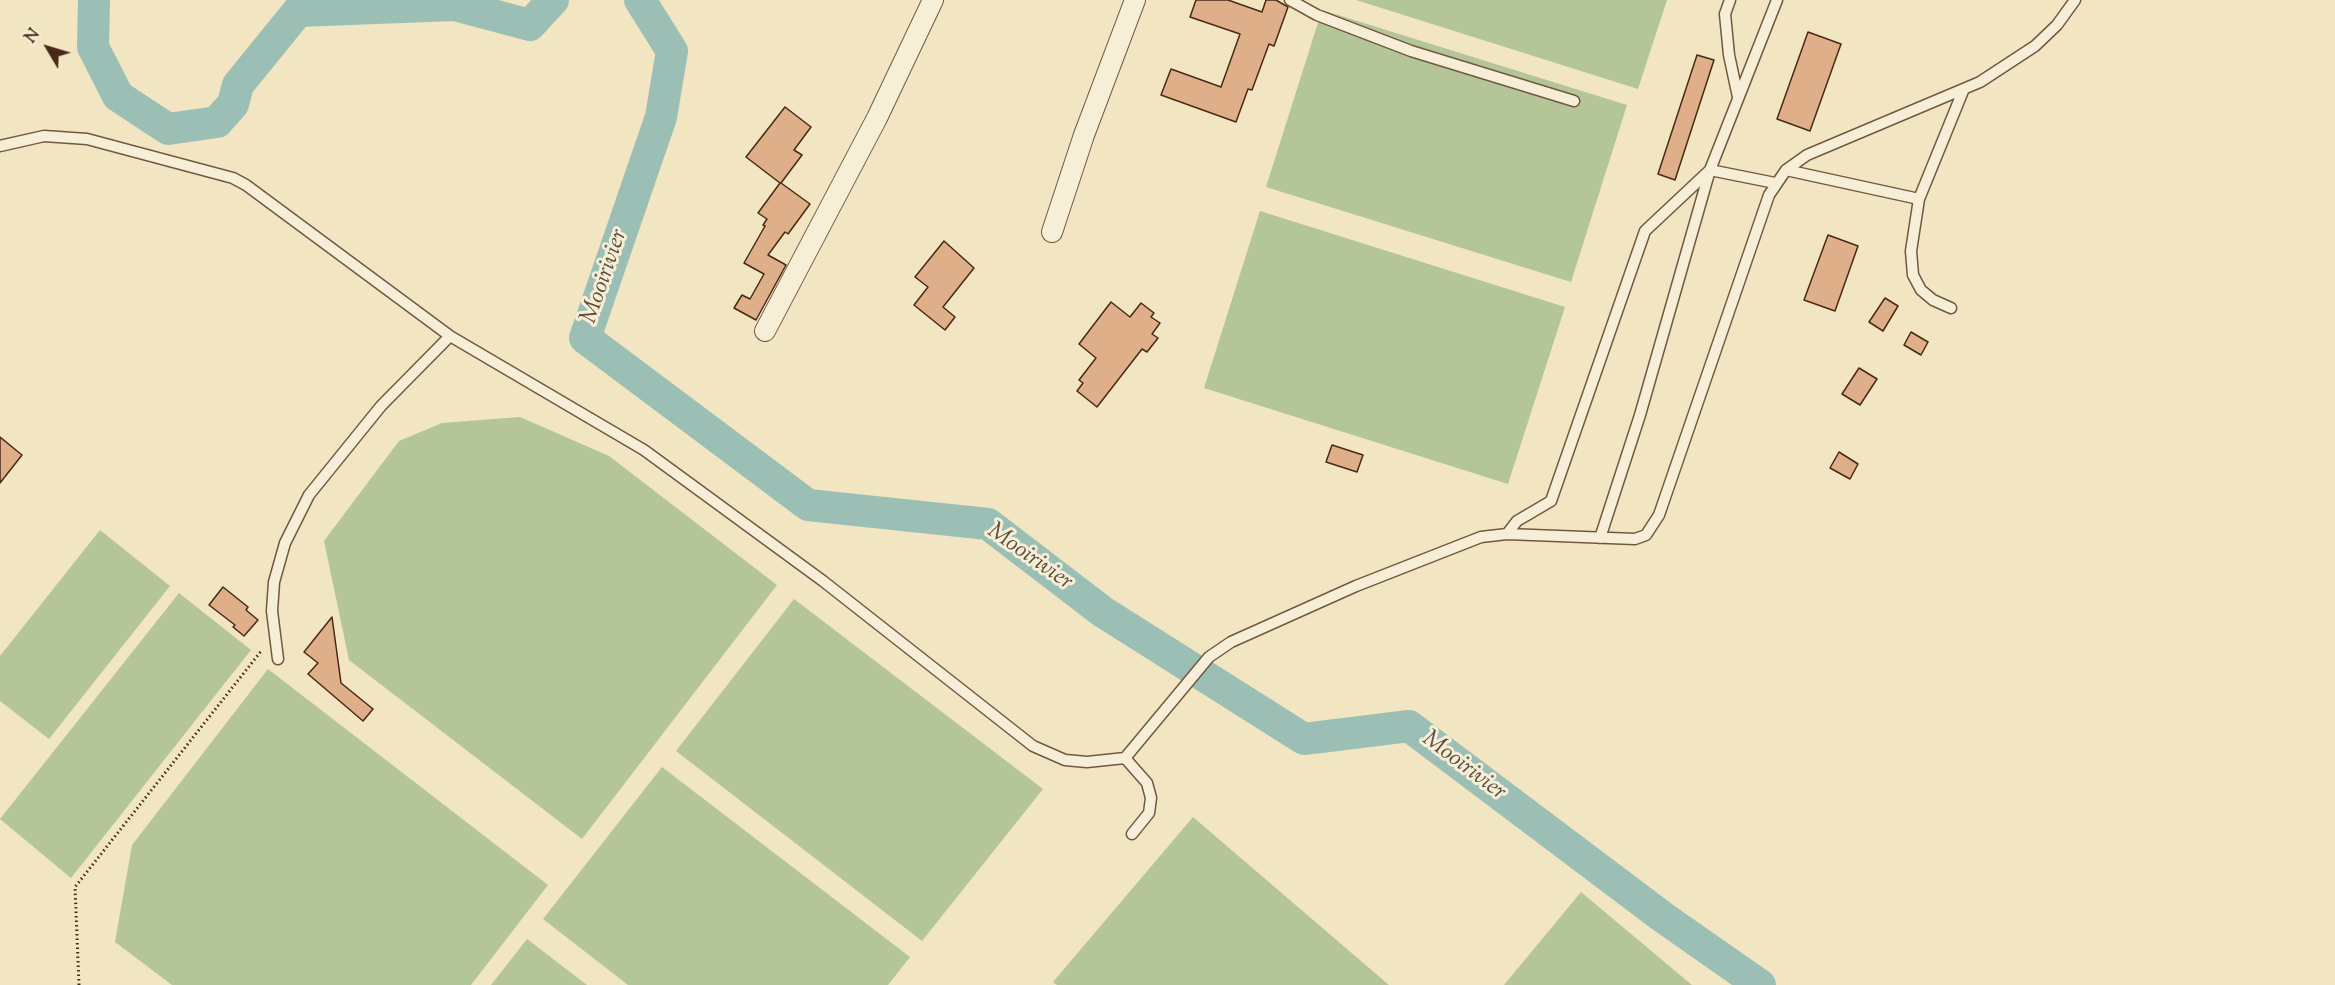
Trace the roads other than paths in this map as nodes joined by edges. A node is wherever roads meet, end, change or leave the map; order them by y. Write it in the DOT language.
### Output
graph roads {
  1 [pos="933,0"];
  2 [pos="1135,0"];
  3 [pos="1290,0"];
  4 [pos="1730,0"];
  5 [pos="1777,0"];
  6 [pos="2075,0"];
  7 [pos="1963,91"];
  8 [pos="1738,97"];
  9 [pos="1574,100"];
  10 [pos="0,146"];
  11 [pos="1710,170"];
  12 [pos="1786,170"];
  13 [pos="1775,183"];
  14 [pos="1919,199"];
  15 [pos="1052,232"];
  16 [pos="1951,308"];
  17 [pos="765,331"];
  18 [pos="450,336"];
  19 [pos="1507,534"];
  20 [pos="1600,538"];
  21 [pos="278,659"];
  22 [pos="1125,758"];
  23 [pos="1132,834"];
  1 -- 17 [label="street"];
  2 -- 15 [label="street"];
  3 -- 9 [label="lane"];
  4 -- 8 [label="lane"];
  5 -- 8 [label="lane"];
  6 -- 7 [label="lane"];
  7 -- 12 [label="lane"];
  7 -- 14 [label="lane"];
  8 -- 11 [label="lane"];
  10 -- 18 [label="lane"];
  11 -- 13 [label="lane"];
  11 -- 19 [label="lane"];
  11 -- 20 [label="lane"];
  12 -- 13 [label="lane"];
  12 -- 14 [label="lane"];
  13 -- 20 [label="lane"];
  14 -- 16 [label="lane"];
  18 -- 21 [label="lane"];
  18 -- 22 [label="lane"];
  19 -- 20 [label="lane"];
  19 -- 22 [label="lane"];
  22 -- 23 [label="lane"];
}
